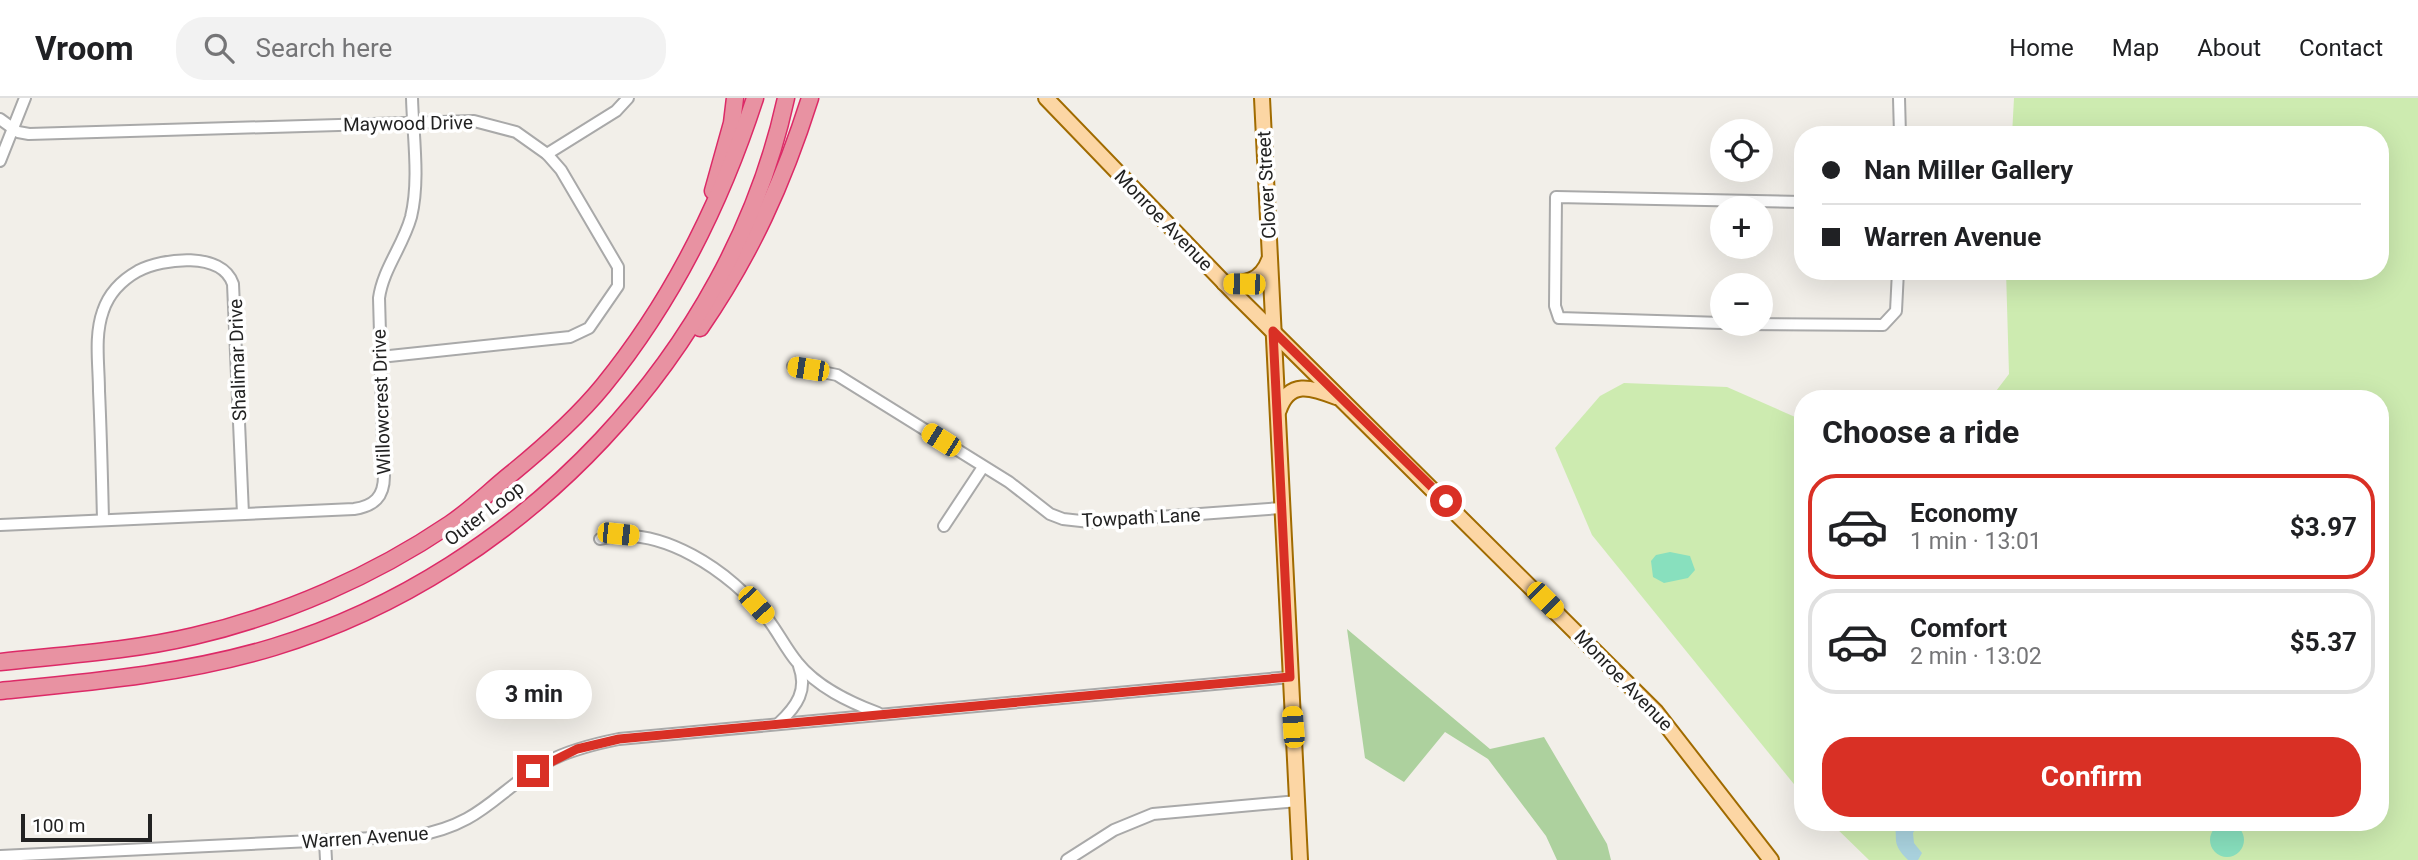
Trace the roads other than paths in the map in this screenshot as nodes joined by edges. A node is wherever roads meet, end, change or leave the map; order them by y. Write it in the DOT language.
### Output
graph roads {
  1 [pos="25,98"];
  2 [pos="412,98"];
  3 [pos="628,98"];
  4 [pos="735,98"];
  5 [pos="755,98"];
  6 [pos="786,98"];
  7 [pos="810,98"];
  8 [pos="1046,98"];
  9 [pos="1262,98"];
  10 [pos="1899,98"];
  11 [pos="0,119"];
  12 [pos="412,122"];
  13 [pos="1900,126"];
  14 [pos="13,129"];
  15 [pos="547,154"];
  16 [pos="0,161"];
  17 [pos="1794,202"];
  18 [pos="697,243"];
  19 [pos="1269,259"];
  20 [pos="1898,280"];
  21 [pos="1224,283"];
  22 [pos="1710,323"];
  23 [pos="1773,325"];
  24 [pos="1273,331"];
  25 [pos="676,351"];
  26 [pos="380,357"];
  27 [pos="793,366"];
  28 [pos="1343,400"];
  29 [pos="1277,415"];
  30 [pos="983,467"];
  31 [pos="1282,508"];
  32 [pos="243,514"];
  33 [pos="103,520"];
  34 [pos="0,525"];
  35 [pos="944,526"];
  36 [pos="600,540"];
  37 [pos="0,662"];
  38 [pos="797,663"];
  39 [pos="1290,677"];
  40 [pos="0,691"];
  41 [pos="881,714"];
  42 [pos="779,723"];
  43 [pos="1298,801"];
  44 [pos="325,841"];
  45 [pos="0,856"];
  46 [pos="326,860"];
  47 [pos="1067,860"];
  48 [pos="1300,860"];
  49 [pos="1771,860"];
  1 -- 14 [label="street"];
  2 -- 12 [label="street, Willowcrest Drive"];
  3 -- 15 [label="street"];
  4 -- 18 [label="highway"];
  5 -- 18 [label="highway, Outer Loop"];
  6 -- 25 [label="highway, Outer Loop"];
  7 -- 25 [label="highway"];
  8 -- 21 [label="main road, Monroe Avenue"];
  9 -- 19 [label="main road, Clover Street"];
  10 -- 13 [label="street"];
  11 -- 14 [label="street"];
  12 -- 14 [label="street, Maywood Drive"];
  12 -- 15 [label="street, Maywood Drive"];
  12 -- 26 [label="street, Willowcrest Drive"];
  14 -- 16 [label="street"];
  15 -- 26 [label="street, Maywood Drive"];
  17 -- 22 [label="street"];
  18 -- 37 [label="highway, Outer Loop"];
  19 -- 21 [label="main road"];
  19 -- 24 [label="main road, Clover Street"];
  20 -- 23 [label="street"];
  21 -- 24 [label="main road, Monroe Avenue"];
  24 -- 28 [label="main road, Monroe Avenue"];
  24 -- 29 [label="main road, Clover Street"];
  25 -- 40 [label="highway, Outer Loop"];
  26 -- 32 [label="street, Willowcrest Drive"];
  27 -- 30 [label="street, Towpath Lane"];
  28 -- 29 [label="main road"];
  28 -- 49 [label="main road, Monroe Avenue"];
  29 -- 31 [label="main road, Clover Street"];
  30 -- 31 [label="street, Towpath Lane"];
  30 -- 35 [label="street"];
  31 -- 39 [label="main road, Clover Street"];
  32 -- 33 [label="street, Willowcrest Drive"];
  32 -- 33 [label="street, Shalimar Drive"];
  33 -- 34 [label="street, Willowcrest Drive"];
  36 -- 38 [label="street"];
  38 -- 41 [label="street"];
  38 -- 42 [label="street"];
  39 -- 41 [label="street, Warren Avenue"];
  39 -- 43 [label="main road, Clover Street"];
  41 -- 42 [label="street, Warren Avenue"];
  42 -- 44 [label="street, Warren Avenue"];
  43 -- 47 [label="street"];
  43 -- 48 [label="main road, Clover Street"];
  44 -- 45 [label="street, Warren Avenue"];
  44 -- 46 [label="street"];
}
